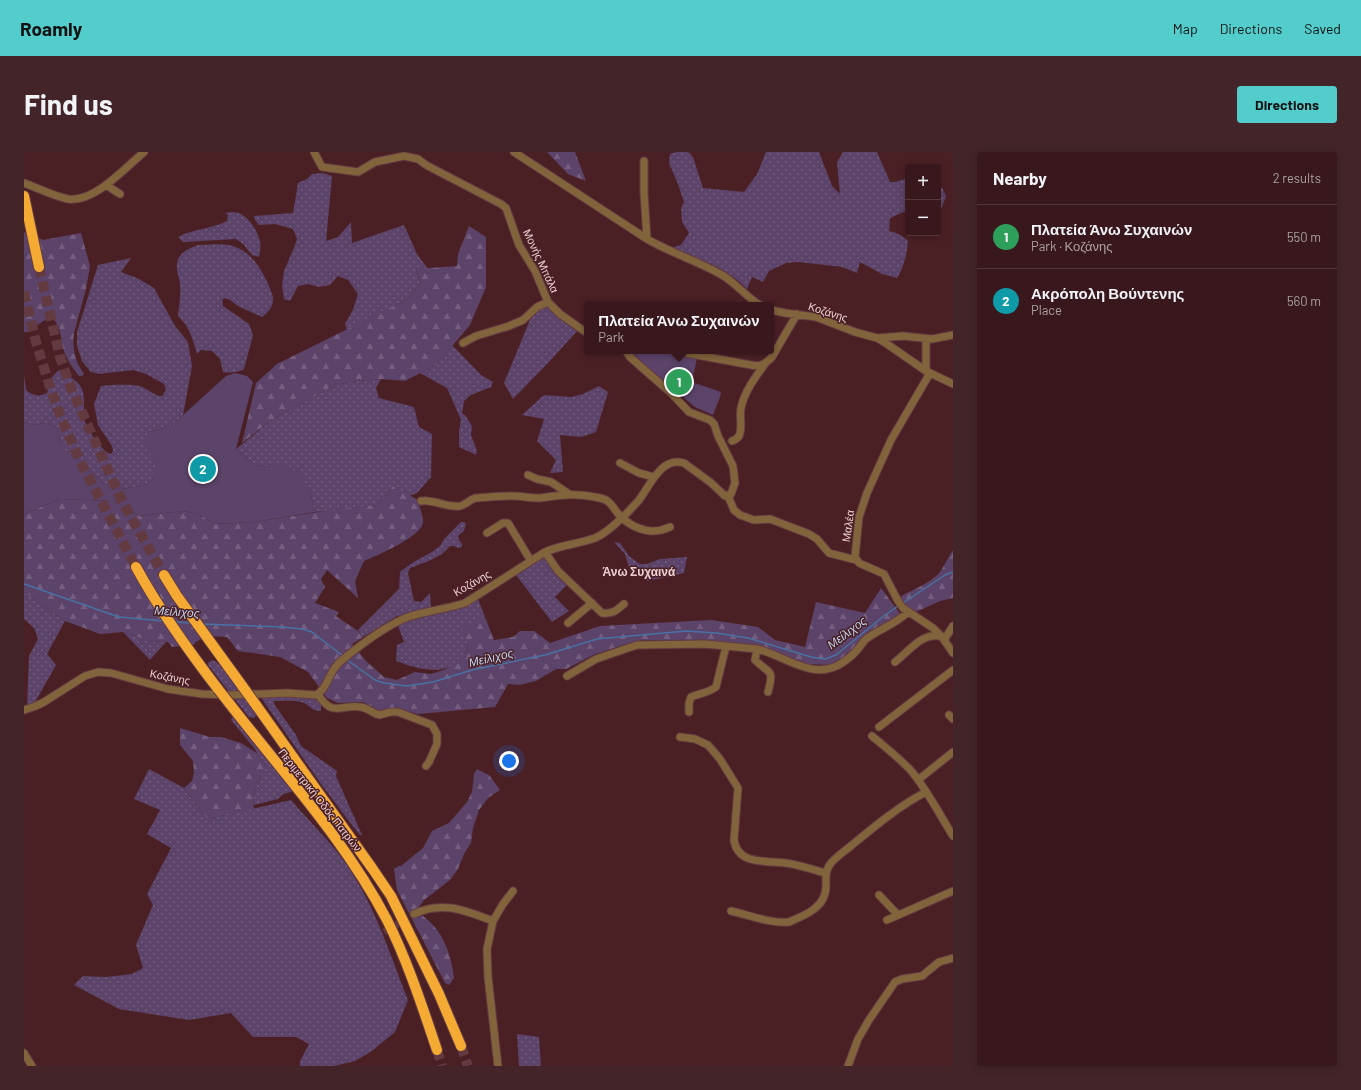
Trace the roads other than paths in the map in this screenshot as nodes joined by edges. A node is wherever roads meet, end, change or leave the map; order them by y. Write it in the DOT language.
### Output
graph roads {
  1 [pos="144,152"];
  2 [pos="314,152"];
  3 [pos="514,152"];
  4 [pos="644,161"];
  5 [pos="24,183"];
  6 [pos="106,185"];
  7 [pos="120,194"];
  8 [pos="24,196"];
  9 [pos="647,239"];
  10 [pos="39,267"];
  11 [pos="548,302"];
  12 [pos="756,302"];
  13 [pos="774,311"];
  14 [pos="797,314"];
  15 [pos="584,331"];
  16 [pos="953,334"];
  17 [pos="877,338"];
  18 [pos="926,339"];
  19 [pos="463,343"];
  20 [pos="628,354"];
  21 [pos="691,354"];
  22 [pos="774,354"];
  23 [pos="774,354"];
  24 [pos="767,362"];
  25 [pos="928,372"];
  26 [pos="953,384"];
  27 [pos="732,442"];
  28 [pos="620,464"];
  29 [pos="528,475"];
  30 [pos="654,477"];
  31 [pos="569,494"];
  32 [pos="728,496"];
  33 [pos="421,501"];
  34 [pos="622,518"];
  35 [pos="670,527"];
  36 [pos="487,533"];
  37 [pos="544,552"];
  38 [pos="856,560"];
  39 [pos="531,561"];
  40 [pos="136,567"];
  41 [pos="164,575"];
  42 [pos="592,603"];
  43 [pos="624,604"];
  44 [pos="903,607"];
  45 [pos="568,623"];
  46 [pos="953,626"];
  47 [pos="943,639"];
  48 [pos="726,646"];
  49 [pos="757,649"];
  50 [pos="953,653"];
  51 [pos="895,662"];
  52 [pos="953,670"];
  53 [pos="567,676"];
  54 [pos="768,692"];
  55 [pos="318,694"];
  56 [pos="24,710"];
  57 [pos="689,712"];
  58 [pos="879,727"];
  59 [pos="872,736"];
  60 [pos="680,737"];
  61 [pos="953,752"];
  62 [pos="426,766"];
  63 [pos="918,780"];
  64 [pos="926,792"];
  65 [pos="953,836"];
  66 [pos="826,873"];
  67 [pos="513,891"];
  68 [pos="953,891"];
  69 [pos="879,895"];
  70 [pos="731,910"];
  71 [pos="414,914"];
  72 [pos="898,915"];
  73 [pos="887,920"];
  74 [pos="493,921"];
  75 [pos="953,958"];
  76 [pos="461,1046"];
  77 [pos="437,1050"];
  78 [pos="24,1053"];
  79 [pos="32,1066"];
  80 [pos="498,1066"];
  81 [pos="848,1066"];
  1 -- 6 [label="street"];
  2 -- 11 [label="street, Μονής Μπάλα"];
  3 -- 9 [label="street"];
  4 -- 9 [label="street"];
  5 -- 6 [label="street"];
  6 -- 7 [label="street"];
  8 -- 10 [label="highway"];
  9 -- 12 [label="street"];
  11 -- 15 [label="street, Μονής Μπάλα"];
  11 -- 19 [label="street"];
  13 -- 14 [label="street"];
  14 -- 17 [label="street, Κοζάνης"];
  14 -- 22 [label="street, Κοζάνης"];
  16 -- 18 [label="street, Κοζάνης"];
  17 -- 18 [label="street, Κοζάνης"];
  17 -- 25 [label="street"];
  18 -- 25 [label="street"];
  20 -- 32 [label="street"];
  21 -- 24 [label="street"];
  23 -- 24 [label="street, Κοζάνης"];
  24 -- 27 [label="street, Κοζάνης"];
  25 -- 26 [label="street"];
  25 -- 38 [label="street, Μαλέα"];
  28 -- 30 [label="street"];
  29 -- 31 [label="street"];
  30 -- 32 [label="street, Κοζάνης"];
  30 -- 34 [label="street, Κοζάνης"];
  31 -- 33 [label="street"];
  31 -- 34 [label="street"];
  32 -- 38 [label="street"];
  34 -- 35 [label="street"];
  34 -- 37 [label="street, Κοζάνης"];
  36 -- 39 [label="street"];
  37 -- 39 [label="street, Κοζάνης"];
  37 -- 42 [label="street"];
  38 -- 44 [label="street"];
  39 -- 55 [label="street, Κοζάνης"];
  40 -- 77 [label="highway, Περιμετρική Οδός Πατρών, bridge"];
  41 -- 76 [label="highway, Περιμετρική Οδός Πατρών, bridge"];
  42 -- 43 [label="street"];
  42 -- 45 [label="street"];
  44 -- 47 [label="street"];
  44 -- 49 [label="street"];
  46 -- 47 [label="street"];
  47 -- 50 [label="street"];
  47 -- 51 [label="street"];
  48 -- 49 [label="street"];
  48 -- 53 [label="street"];
  48 -- 57 [label="street"];
  49 -- 54 [label="street"];
  52 -- 58 [label="street"];
  55 -- 56 [label="street, Κοζάνης"];
  55 -- 62 [label="street"];
  59 -- 63 [label="street"];
  60 -- 66 [label="street"];
  61 -- 63 [label="street"];
  63 -- 64 [label="street"];
  64 -- 65 [label="street"];
  64 -- 66 [label="street"];
  66 -- 70 [label="street"];
  67 -- 74 [label="street"];
  68 -- 72 [label="street"];
  69 -- 72 [label="street"];
  71 -- 74 [label="street"];
  72 -- 73 [label="street"];
  74 -- 80 [label="street"];
  75 -- 81 [label="street"];
  78 -- 79 [label="street"];
}
